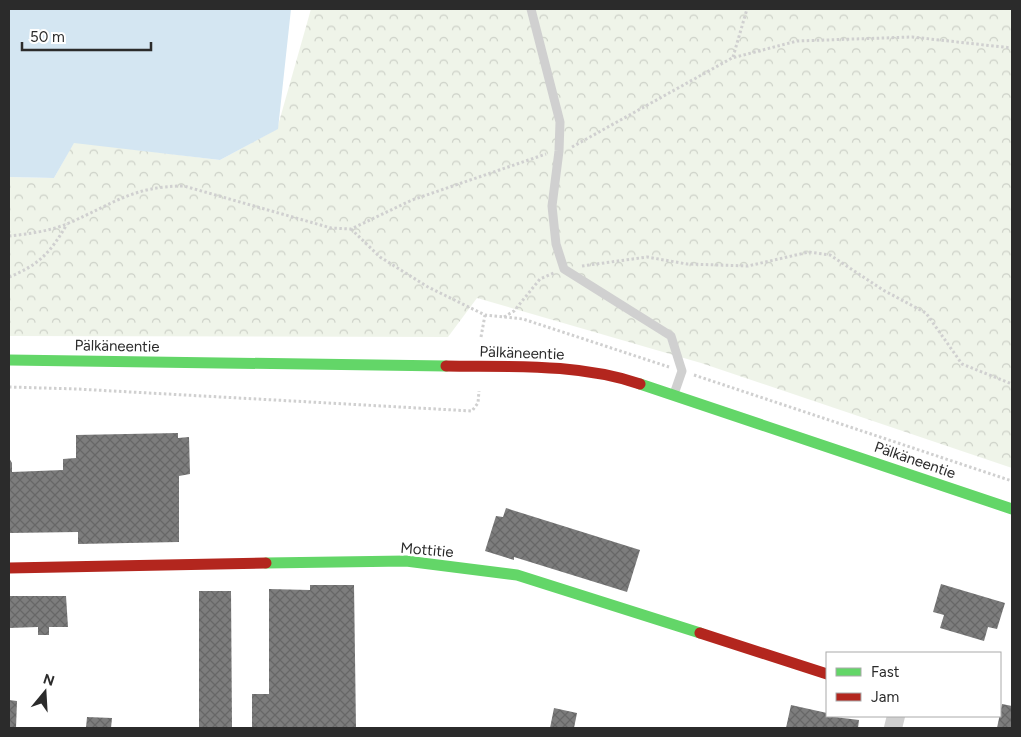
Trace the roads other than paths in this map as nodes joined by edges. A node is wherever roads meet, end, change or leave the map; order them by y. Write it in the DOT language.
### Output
graph roads {
  1 [pos="531,9"];
  2 [pos="9,360"];
  3 [pos="674,395"];
  4 [pos="1012,509"];
  5 [pos="9,568"];
  6 [pos="826,674"];
  1 -- 3 [label="lane"];
  2 -- 3 [label="main road, Pälkäneentie"];
  3 -- 4 [label="main road, Pälkäneentie"];
  5 -- 6 [label="main road, Mottitie"];
}
